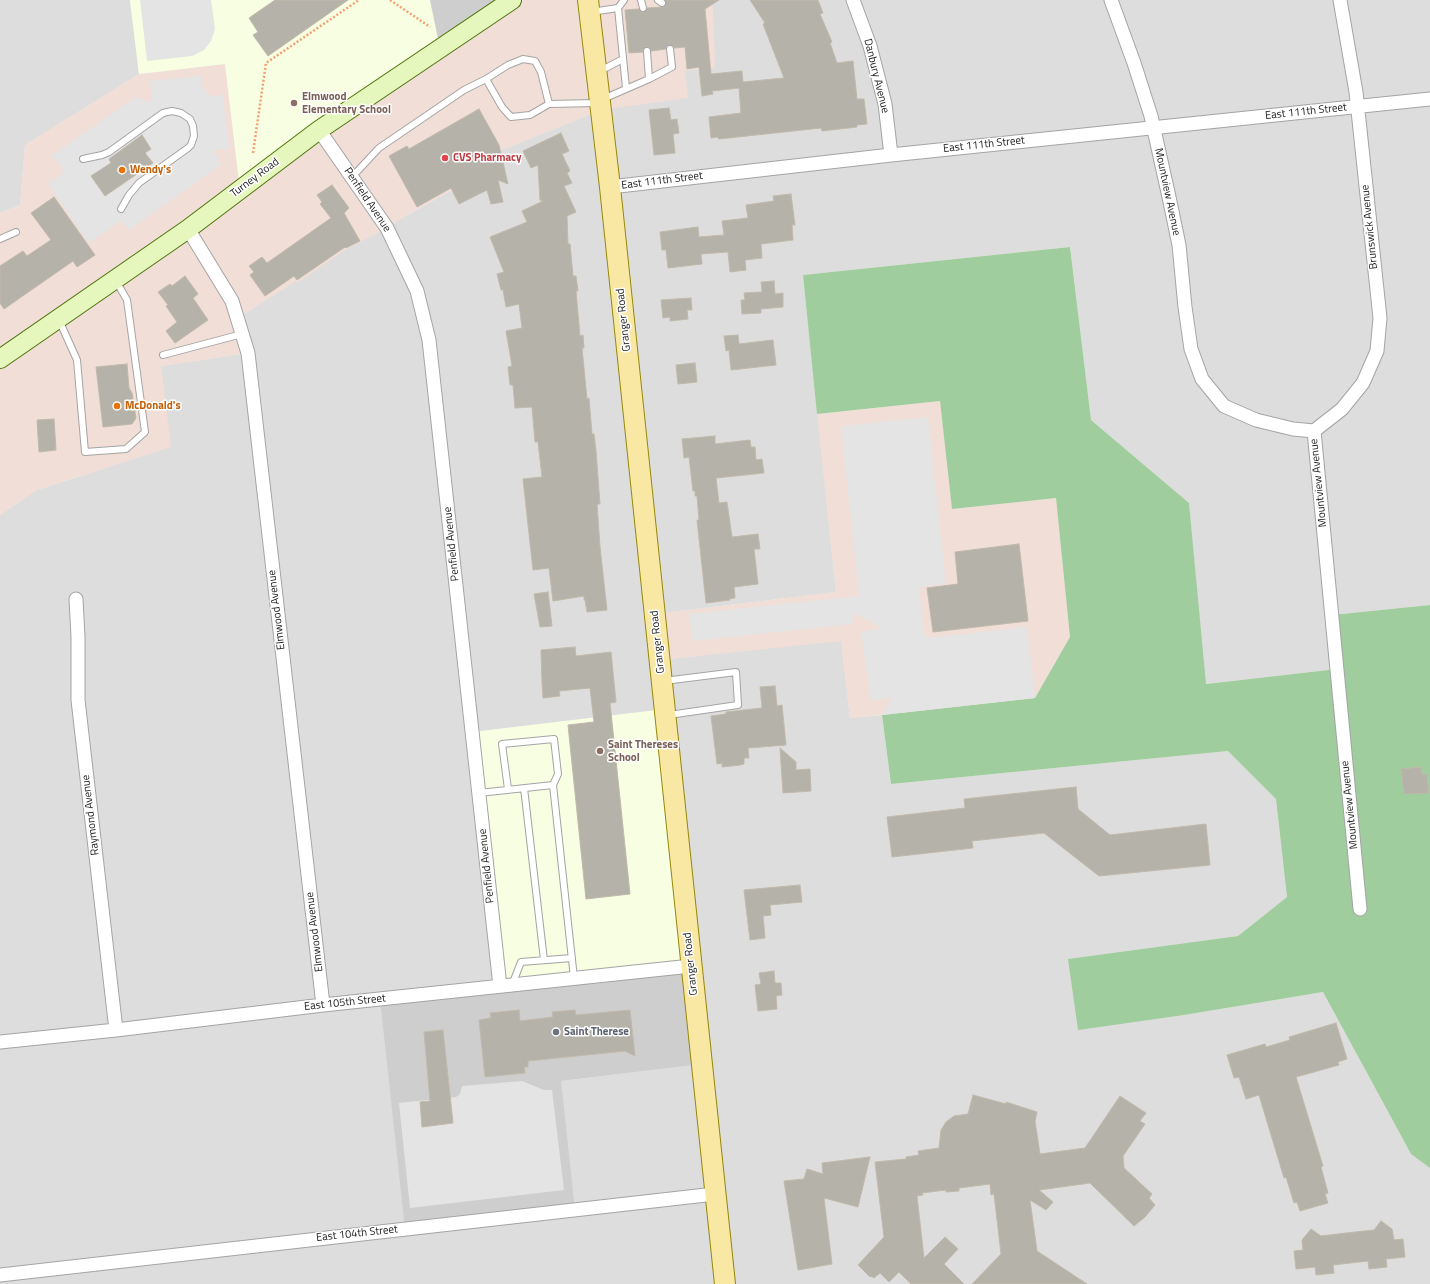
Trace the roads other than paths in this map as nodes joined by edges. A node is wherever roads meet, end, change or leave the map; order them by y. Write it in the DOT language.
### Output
graph roads {
  1 [pos="512,0"];
  2 [pos="624,0"];
  3 [pos="641,0"];
  4 [pos="853,0"];
  5 [pos="1111,0"];
  6 [pos="1340,0"];
  7 [pos="589,6"];
  8 [pos="618,8"];
  9 [pos="643,8"];
  10 [pos="670,49"];
  11 [pos="647,51"];
  12 [pos="623,59"];
  13 [pos="597,72"];
  14 [pos="486,79"];
  15 [pos="649,79"];
  16 [pos="626,88"];
  17 [pos="1430,99"];
  18 [pos="600,102"];
  19 [pos="549,104"];
  20 [pos="1358,107"];
  21 [pos="1154,128"];
  22 [pos="319,130"];
  23 [pos="891,155"];
  24 [pos="83,159"];
  25 [pos="352,177"];
  26 [pos="610,187"];
  27 [pos="121,209"];
  28 [pos="188,228"];
  29 [pos="16,232"];
  30 [pos="0,239"];
  31 [pos="115,279"];
  32 [pos="58,318"];
  33 [pos="242,334"];
  34 [pos="2,353"];
  35 [pos="163,355"];
  36 [pos="1314,431"];
  37 [pos="76,599"];
  38 [pos="662,681"];
  39 [pos="665,716"];
  40 [pos="553,785"];
  41 [pos="524,788"];
  42 [pos="508,790"];
  43 [pos="479,792"];
  44 [pos="1360,909"];
  45 [pos="572,958"];
  46 [pos="544,960"];
  47 [pos="691,966"];
  48 [pos="574,978"];
  49 [pos="506,986"];
  50 [pos="323,1005"];
  51 [pos="116,1030"];
  52 [pos="0,1042"];
  53 [pos="715,1194"];
  54 [pos="0,1275"];
  55 [pos="725,1284"];
  1 -- 22 [label="main road, Turney Road"];
  2 -- 8 [label="lane"];
  3 -- 9 [label="lane"];
  4 -- 23 [label="street, Danbury Avenue"];
  5 -- 21 [label="street, Mountview Avenue"];
  6 -- 20 [label="street, Brunswick Avenue"];
  7 -- 8 [label="lane"];
  7 -- 13 [label="main road, Granger Road"];
  8 -- 12 [label="lane"];
  10 -- 15 [label="lane"];
  11 -- 15 [label="lane"];
  12 -- 13 [label="lane"];
  12 -- 16 [label="lane"];
  13 -- 18 [label="main road, Granger Road"];
  14 -- 19 [label="lane"];
  14 -- 19 [label="lane"];
  14 -- 25 [label="lane"];
  15 -- 16 [label="lane"];
  16 -- 18 [label="lane"];
  17 -- 20 [label="street, East 111th Street"];
  18 -- 19 [label="lane"];
  18 -- 26 [label="main road, Granger Road"];
  20 -- 21 [label="street, East 111th Street"];
  20 -- 36 [label="street, Brunswick Avenue"];
  21 -- 23 [label="street, East 111th Street"];
  21 -- 36 [label="street, Mountview Avenue"];
  22 -- 25 [label="street, Penfield Avenue"];
  22 -- 28 [label="main road, Turney Road"];
  23 -- 26 [label="street, East 111th Street"];
  24 -- 27 [label="lane"];
  25 -- 43 [label="street, Penfield Avenue"];
  26 -- 38 [label="main road, Granger Road"];
  28 -- 31 [label="main road, Turney Road"];
  28 -- 33 [label="street, Elmwood Avenue"];
  29 -- 30 [label="lane"];
  31 -- 32 [label="main road, Turney Road"];
  31 -- 32 [label="lane"];
  32 -- 34 [label="main road, Turney Road"];
  33 -- 35 [label="lane"];
  33 -- 50 [label="street, Elmwood Avenue"];
  36 -- 44 [label="street, Mountview Avenue"];
  37 -- 51 [label="street, Raymond Avenue"];
  38 -- 39 [label="main road, Granger Road"];
  38 -- 39 [label="lane"];
  39 -- 47 [label="main road, Granger Road"];
  40 -- 41 [label="lane"];
  40 -- 42 [label="lane"];
  40 -- 45 [label="lane"];
  41 -- 42 [label="lane"];
  41 -- 46 [label="lane"];
  42 -- 43 [label="lane"];
  43 -- 49 [label="street, Penfield Avenue"];
  45 -- 46 [label="lane"];
  45 -- 48 [label="lane"];
  46 -- 49 [label="lane"];
  47 -- 48 [label="street, East 105th Street"];
  47 -- 53 [label="main road, Granger Road"];
  48 -- 49 [label="street, East 105th Street"];
  49 -- 50 [label="street, East 105th Street"];
  50 -- 51 [label="street, East 105th Street"];
  51 -- 52 [label="street, East 105th Street"];
  53 -- 54 [label="street, East 104th Street"];
  53 -- 55 [label="main road, Granger Road"];
}
